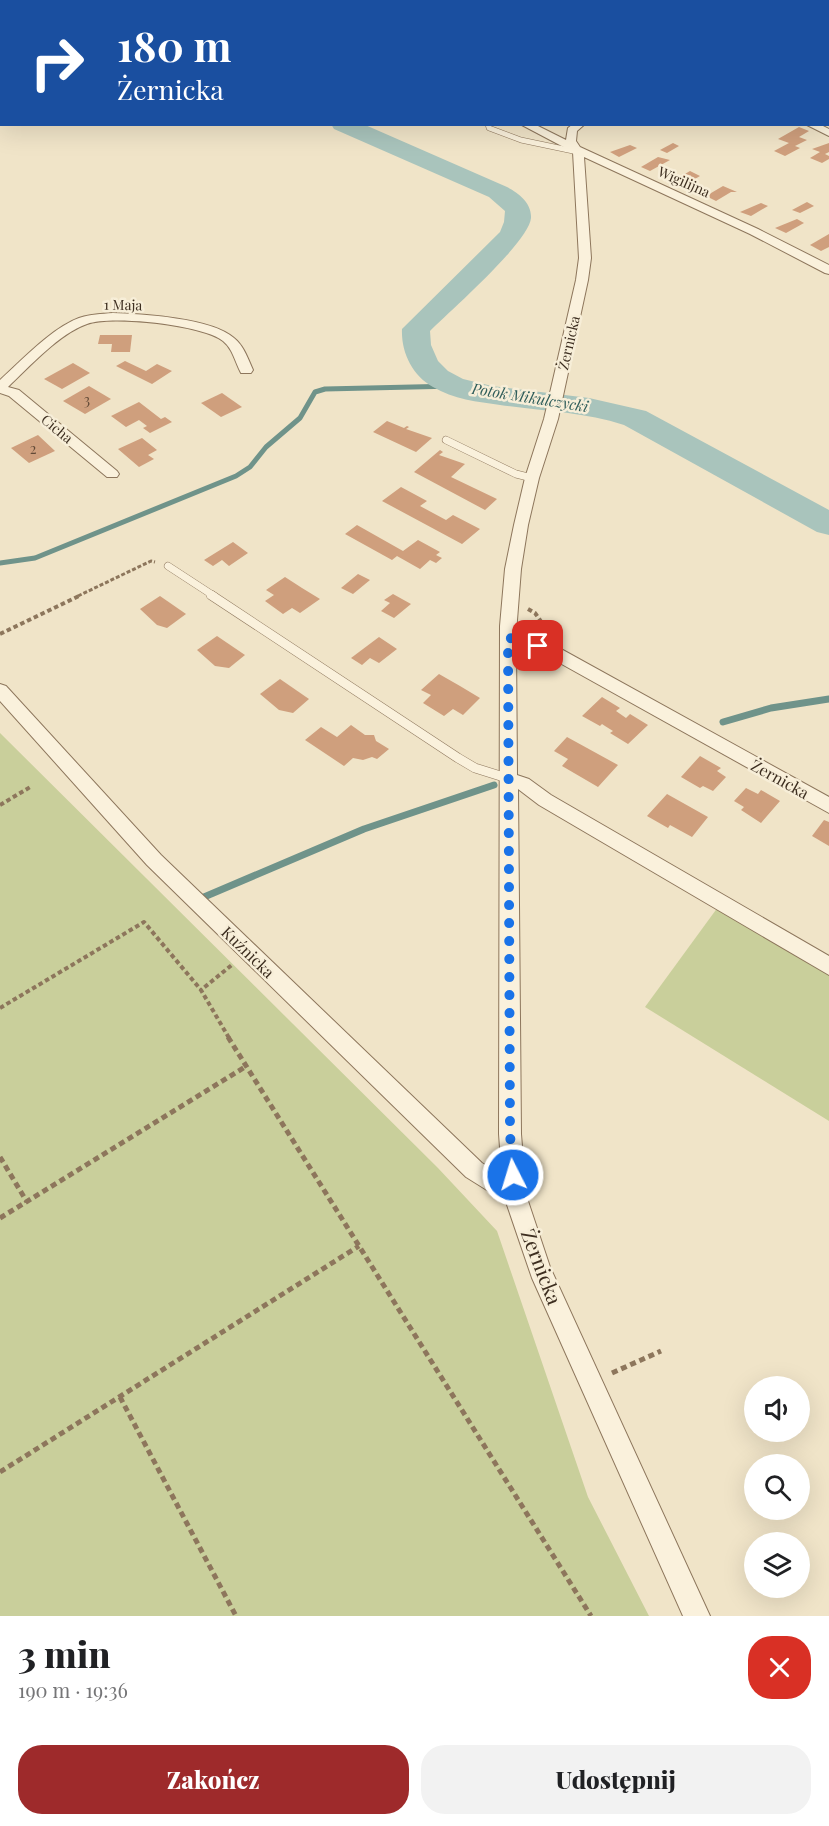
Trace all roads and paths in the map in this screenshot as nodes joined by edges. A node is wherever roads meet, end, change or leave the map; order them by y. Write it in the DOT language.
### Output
graph roads {
  1 [pos="488,126"];
  2 [pos="529,126"];
  3 [pos="578,126"];
  4 [pos="814,126"];
  5 [pos="829,133"];
  6 [pos="578,152"];
  7 [pos="829,270"];
  8 [pos="246,370"];
  9 [pos="0,388"];
  10 [pos="446,440"];
  11 [pos="112,474"];
  12 [pos="532,478"];
  13 [pos="168,566"];
  14 [pos="0,634"];
  15 [pos="508,638"];
  16 [pos="0,690"];
  17 [pos="510,779"];
  18 [pos="32,786"];
  19 [pos="0,805"];
  20 [pos="829,806"];
  21 [pos="247,952"];
  22 [pos="829,966"];
  23 [pos="201,990"];
  24 [pos="0,1008"];
  25 [pos="245,1067"];
  26 [pos="0,1157"];
  27 [pos="515,1195"];
  28 [pos="27,1202"];
  29 [pos="0,1218"];
  30 [pos="359,1246"];
  31 [pos="661,1351"];
  32 [pos="612,1372"];
  33 [pos="120,1397"];
  34 [pos="0,1472"];
  35 [pos="236,1616"];
  36 [pos="591,1616"];
  37 [pos="697,1616"];
  1 -- 6 [label="lane"];
  2 -- 6 [label="street, Wigilijna"];
  3 -- 6 [label="street, Żernicka"];
  4 -- 5 [label="street"];
  6 -- 7 [label="street, Wigilijna"];
  6 -- 12 [label="street, Żernicka"];
  8 -- 9 [label="street, 1 Maja"];
  9 -- 11 [label="street, Cicha"];
  10 -- 12 [label="lane"];
  12 -- 15 [label="street, Żernicka"];
  13 -- 14 [label="path"];
  13 -- 17 [label="lane"];
  15 -- 17 [label="street, Żernicka"];
  15 -- 20 [label="street, Żernicka"];
  16 -- 21 [label="street, Kuźnicka"];
  17 -- 22 [label="street"];
  17 -- 27 [label="street, Żernicka"];
  18 -- 19 [label="path"];
  21 -- 23 [label="path"];
  21 -- 27 [label="street, Kuźnicka"];
  23 -- 24 [label="path"];
  23 -- 25 [label="path"];
  25 -- 28 [label="path"];
  25 -- 30 [label="path"];
  26 -- 28 [label="path"];
  27 -- 37 [label="street, Żernicka"];
  28 -- 29 [label="path"];
  30 -- 33 [label="path"];
  30 -- 36 [label="path"];
  31 -- 32 [label="path"];
  33 -- 34 [label="path"];
  33 -- 35 [label="path"];
}
